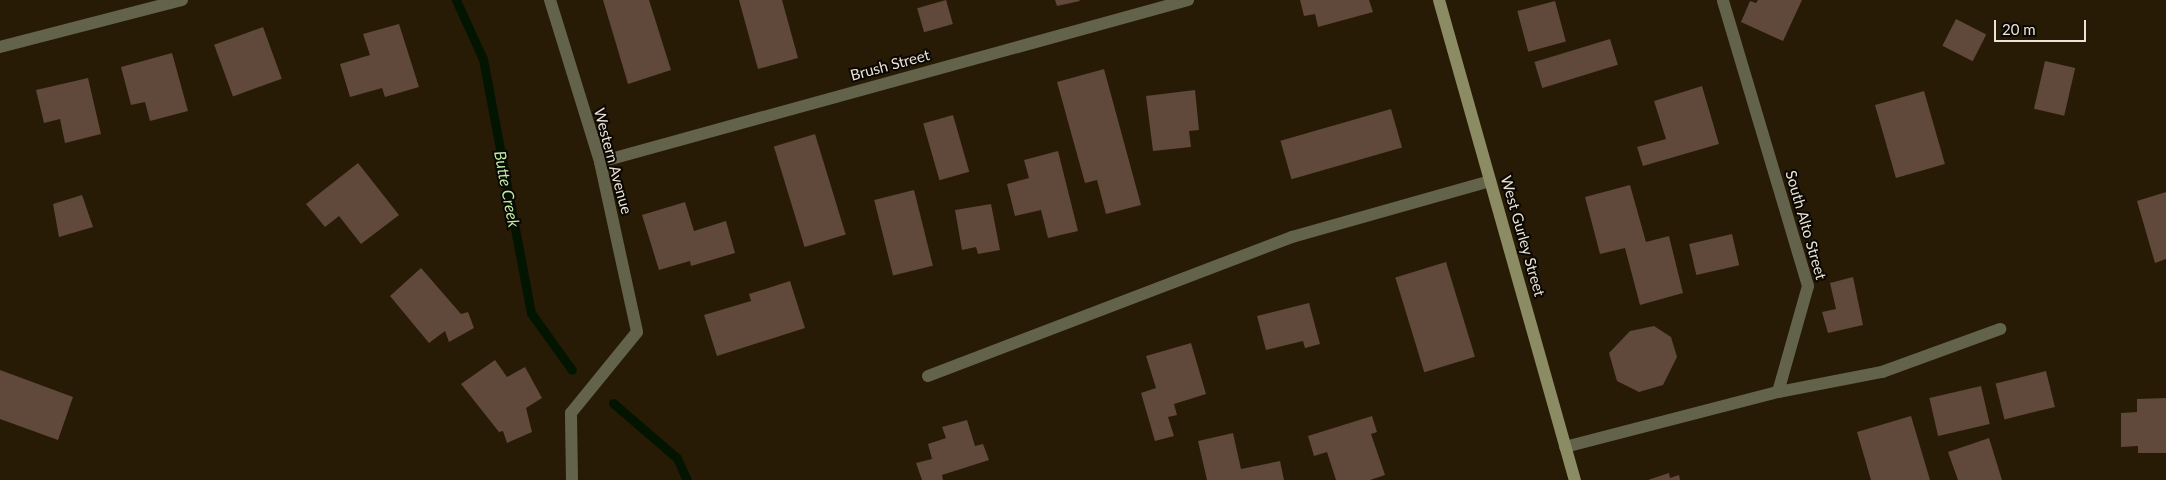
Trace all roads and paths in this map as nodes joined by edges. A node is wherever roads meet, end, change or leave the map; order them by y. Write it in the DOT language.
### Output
graph roads {
  1 [pos="182,0"];
  2 [pos="550,0"];
  3 [pos="1188,0"];
  4 [pos="1439,0"];
  5 [pos="1723,0"];
  6 [pos="0,47"];
  7 [pos="600,162"];
  8 [pos="1490,180"];
  9 [pos="2000,329"];
  10 [pos="928,376"];
  11 [pos="1778,392"];
  12 [pos="1565,447"];
  13 [pos="572,480"];
  14 [pos="1576,480"];
  1 -- 6 [label="street"];
  2 -- 7 [label="street, Western Avenue"];
  3 -- 7 [label="street, Brush Street"];
  4 -- 8 [label="main road, West Gurley Street"];
  5 -- 11 [label="street, South Alto Street"];
  7 -- 13 [label="street, Western Avenue"];
  8 -- 10 [label="street"];
  8 -- 12 [label="main road, West Gurley Street"];
  9 -- 11 [label="street"];
  11 -- 12 [label="street"];
  12 -- 14 [label="main road, West Gurley Street"];
}
